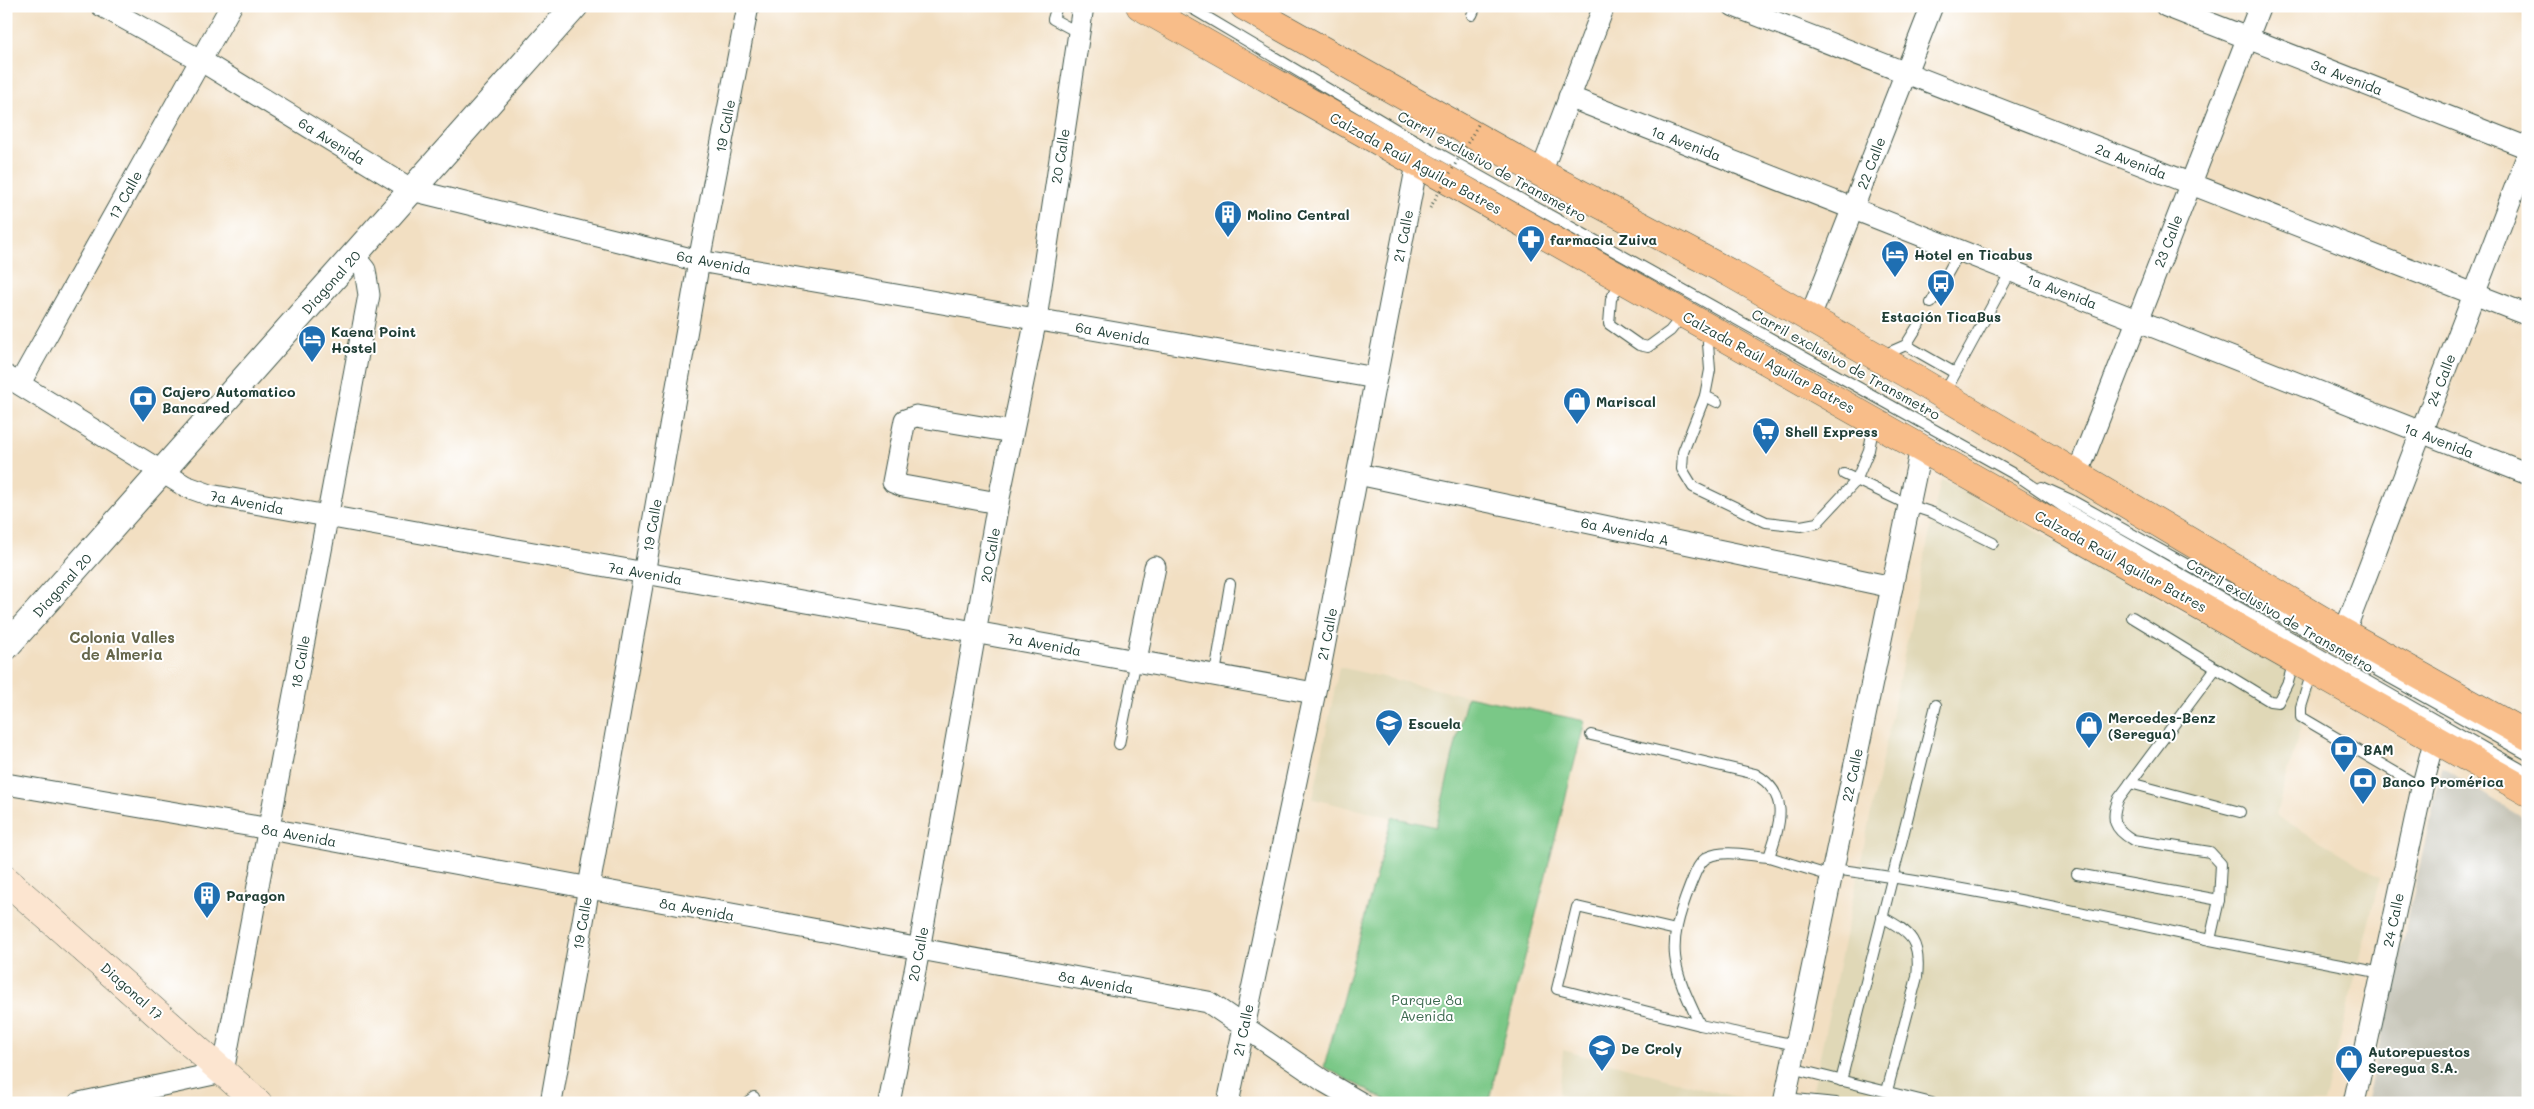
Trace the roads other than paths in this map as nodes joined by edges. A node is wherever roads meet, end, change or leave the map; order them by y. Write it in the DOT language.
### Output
graph roads {
  1 [pos="102,6"];
  2 [pos="231,6"];
  3 [pos="575,6"];
  4 [pos="748,6"];
  5 [pos="1058,6"];
  6 [pos="1083,6"];
  7 [pos="1140,6"];
  8 [pos="1188,6"];
  9 [pos="1604,6"];
  10 [pos="1734,6"];
  11 [pos="1932,6"];
  12 [pos="2166,6"];
  13 [pos="2260,6"];
  14 [pos="1261,11"];
  15 [pos="1079,33"];
  16 [pos="2247,38"];
  17 [pos="200,60"];
  18 [pos="1906,73"];
  19 [pos="1569,97"];
  20 [pos="2528,148"];
  21 [pos="2528,154"];
  22 [pos="1417,164"];
  23 [pos="1541,173"];
  24 [pos="2191,184"];
  25 [pos="412,190"];
  26 [pos="1853,209"];
  27 [pos="1960,251"];
  28 [pos="354,256"];
  29 [pos="699,261"];
  30 [pos="2011,271"];
  31 [pos="1622,279"];
  32 [pos="2474,294"];
  33 [pos="1931,303"];
  34 [pos="2528,315"];
  35 [pos="1036,319"];
  36 [pos="1810,320"];
  37 [pos="1695,321"];
  38 [pos="2137,321"];
  39 [pos="1919,324"];
  40 [pos="1906,345"];
  41 [pos="1877,357"];
  42 [pos="1376,378"];
  43 [pos="13,379"];
  44 [pos="1949,384"];
  45 [pos="1705,396"];
  46 [pos="1717,402"];
  47 [pos="1875,422"];
  48 [pos="1012,432"];
  49 [pos="2421,432"];
  50 [pos="1921,448"];
  51 [pos="162,471"];
  52 [pos="1358,474"];
  53 [pos="1844,474"];
  54 [pos="2528,474"];
  55 [pos="2077,475"];
  56 [pos="2021,478"];
  57 [pos="1856,481"];
  58 [pos="998,503"];
  59 [pos="1909,505"];
  60 [pos="327,517"];
  61 [pos="1993,544"];
  62 [pos="1154,567"];
  63 [pos="644,573"];
  64 [pos="1230,584"];
  65 [pos="1892,587"];
  66 [pos="2132,617"];
  67 [pos="977,632"];
  68 [pos="2344,633"];
  69 [pos="6,647"];
  70 [pos="1136,660"];
  71 [pos="2304,665"];
  72 [pos="2216,668"];
  73 [pos="1215,674"];
  74 [pos="1314,693"];
  75 [pos="1936,705"];
  76 [pos="1591,735"];
  77 [pos="2528,736"];
  78 [pos="2435,738"];
  79 [pos="1119,744"];
  80 [pos="2528,755"];
  81 [pos="2528,772"];
  82 [pos="2130,783"];
  83 [pos="6,784"];
  84 [pos="2422,788"];
  85 [pos="2528,792"];
  86 [pos="2240,812"];
  87 [pos="270,829"];
  88 [pos="1769,857"];
  89 [pos="1832,873"];
  90 [pos="2077,874"];
  91 [pos="1892,877"];
  92 [pos="6,880"];
  93 [pos="588,888"];
  94 [pos="2219,900"];
  95 [pos="1882,917"];
  96 [pos="1676,930"];
  97 [pos="2210,940"];
  98 [pos="919,950"];
  99 [pos="2382,973"];
  100 [pos="1700,1024"];
  101 [pos="1244,1027"];
  102 [pos="1796,1045"];
  103 [pos="1791,1068"];
  104 [pos="223,1072"];
  105 [pos="1841,1080"];
  106 [pos="1887,1091"];
  107 [pos="1784,1100"];
  108 [pos="1927,1102"];
  109 [pos="79,1103"];
  110 [pos="258,1103"];
  111 [pos="551,1103"];
  112 [pos="889,1103"];
  113 [pos="1228,1103"];
  114 [pos="1361,1103"];
  115 [pos="1836,1103"];
  116 [pos="2354,1103"];
  1 -- 17 [label="street, 6a Avenida"];
  2 -- 17 [label="street, 17 Calle"];
  3 -- 25 [label="street, Diagonal 20"];
  4 -- 29 [label="street, 19 Calle"];
  5 -- 15 [label="lane"];
  6 -- 15 [label="street, 20 Calle"];
  7 -- 22 [label="highway, Calzada Raúl Aguilar Batres"];
  8 -- 56 [label="lane, Carril exclusivo de Transmetro"];
  9 -- 19 [label="street"];
  10 -- 18 [label="street, 2a Avenida"];
  11 -- 18 [label="street, 22 Calle"];
  12 -- 16 [label="street, 3a Avenida"];
  13 -- 16 [label="street, 23 Calle"];
  14 -- 23 [label="highway"];
  15 -- 35 [label="street, 20 Calle"];
  16 -- 20 [label="street, 3a Avenida"];
  16 -- 24 [label="street, 23 Calle"];
  17 -- 25 [label="street, 6a Avenida"];
  17 -- 43 [label="street, 17 Calle"];
  18 -- 24 [label="street, 2a Avenida"];
  18 -- 26 [label="street, 22 Calle"];
  19 -- 23 [label="street"];
  19 -- 26 [label="street, 1a Avenida"];
  21 -- 32 [label="street, 24 Calle"];
  22 -- 31 [label="highway, Calzada Raúl Aguilar Batres"];
  22 -- 42 [label="street, 21 Calle"];
  23 -- 36 [label="highway"];
  24 -- 32 [label="street, 2a Avenida"];
  24 -- 38 [label="street, 23 Calle"];
  25 -- 28 [label="street, Diagonal 20"];
  25 -- 29 [label="street, 6a Avenida"];
  26 -- 27 [label="street, 1a Avenida"];
  26 -- 36 [label="street, 22 Calle"];
  27 -- 30 [label="street, 1a Avenida"];
  27 -- 33 [label="lane"];
  28 -- 51 [label="street, Diagonal 20"];
  28 -- 60 [label="street, 18 Calle"];
  29 -- 35 [label="street, 6a Avenida"];
  29 -- 63 [label="street, 19 Calle"];
  30 -- 38 [label="street, 1a Avenida"];
  30 -- 44 [label="lane"];
  31 -- 37 [label="highway, Calzada Raúl Aguilar Batres"];
  31 -- 37 [label="lane"];
  32 -- 34 [label="street, 2a Avenida"];
  32 -- 49 [label="street, 24 Calle"];
  35 -- 42 [label="street, 6a Avenida"];
  35 -- 48 [label="street, 20 Calle"];
  36 -- 41 [label="highway"];
  37 -- 45 [label="lane"];
  37 -- 47 [label="highway, Calzada Raúl Aguilar Batres"];
  38 -- 49 [label="street, 1a Avenida"];
  38 -- 55 [label="street, 23 Calle"];
  39 -- 40 [label="lane"];
  40 -- 41 [label="lane"];
  40 -- 44 [label="lane"];
  41 -- 44 [label="highway"];
  42 -- 52 [label="street, 21 Calle"];
  43 -- 51 [label="street, 7a Avenida"];
  44 -- 55 [label="highway"];
  45 -- 46 [label="lane"];
  45 -- 57 [label="lane"];
  47 -- 50 [label="highway, Calzada Raúl Aguilar Batres"];
  47 -- 57 [label="lane"];
  48 -- 58 [label="street, 20 Calle"];
  48 -- 58 [label="street"];
  49 -- 54 [label="street, 1a Avenida"];
  49 -- 68 [label="street, 24 Calle"];
  50 -- 59 [label="street, 22 Calle"];
  50 -- 71 [label="highway, Calzada Raúl Aguilar Batres"];
  51 -- 60 [label="street, 7a Avenida"];
  51 -- 69 [label="street, Diagonal 20"];
  52 -- 65 [label="street, 6a Avenida A"];
  52 -- 74 [label="street, 21 Calle"];
  53 -- 57 [label="lane"];
  55 -- 68 [label="highway"];
  56 -- 80 [label="lane, Carril exclusivo de Transmetro"];
  56 -- 81 [label="lane, Carril exclusivo de Transmetro"];
  57 -- 59 [label="lane"];
  58 -- 67 [label="street, 20 Calle"];
  59 -- 61 [label="lane"];
  59 -- 65 [label="street, 22 Calle"];
  60 -- 63 [label="street, 7a Avenida"];
  60 -- 87 [label="street, 18 Calle"];
  62 -- 70 [label="street"];
  63 -- 67 [label="street, 7a Avenida"];
  63 -- 93 [label="street, 19 Calle"];
  64 -- 73 [label="lane"];
  65 -- 89 [label="street, 22 Calle"];
  66 -- 72 [label="lane"];
  67 -- 70 [label="street, 7a Avenida"];
  67 -- 98 [label="street, 20 Calle"];
  68 -- 77 [label="highway"];
  70 -- 73 [label="street, 7a Avenida"];
  70 -- 79 [label="lane"];
  71 -- 72 [label="lane"];
  71 -- 78 [label="highway, Calzada Raúl Aguilar Batres"];
  71 -- 84 [label="lane"];
  72 -- 82 [label="lane"];
  73 -- 74 [label="street, 7a Avenida"];
  74 -- 101 [label="street, 21 Calle"];
  75 -- 91 [label="lane"];
  76 -- 88 [label="lane"];
  78 -- 84 [label="street, 24 Calle"];
  78 -- 85 [label="highway, Calzada Raúl Aguilar Batres"];
  82 -- 86 [label="lane"];
  82 -- 94 [label="lane"];
  83 -- 87 [label="street, 8a Avenida"];
  84 -- 99 [label="street, 24 Calle"];
  87 -- 93 [label="street, 8a Avenida"];
  87 -- 104 [label="street, 18 Calle"];
  88 -- 89 [label="lane"];
  88 -- 96 [label="lane"];
  89 -- 91 [label="lane"];
  89 -- 102 [label="street, 22 Calle"];
  90 -- 94 [label="lane"];
  91 -- 95 [label="lane"];
  91 -- 97 [label="lane"];
  92 -- 104 [label="main road, Diagonal 17"];
  93 -- 98 [label="street, 8a Avenida"];
  93 -- 111 [label="street, 19 Calle"];
  94 -- 97 [label="lane"];
  95 -- 105 [label="lane"];
  95 -- 106 [label="lane"];
  96 -- 100 [label="lane"];
  96 -- 100 [label="lane"];
  97 -- 99 [label="lane"];
  98 -- 101 [label="street, 8a Avenida"];
  98 -- 112 [label="street, 20 Calle"];
  99 -- 116 [label="street, 24 Calle"];
  100 -- 102 [label="lane"];
  101 -- 113 [label="street, 21 Calle"];
  101 -- 114 [label="street, 8a Avenida"];
  102 -- 103 [label="street, 22 Calle"];
  103 -- 105 [label="lane"];
  103 -- 107 [label="street, 22 Calle"];
  104 -- 109 [label="street"];
  104 -- 110 [label="main road, Diagonal 17"];
  105 -- 106 [label="lane"];
  106 -- 108 [label="lane"];
  107 -- 115 [label="lane"];
}
